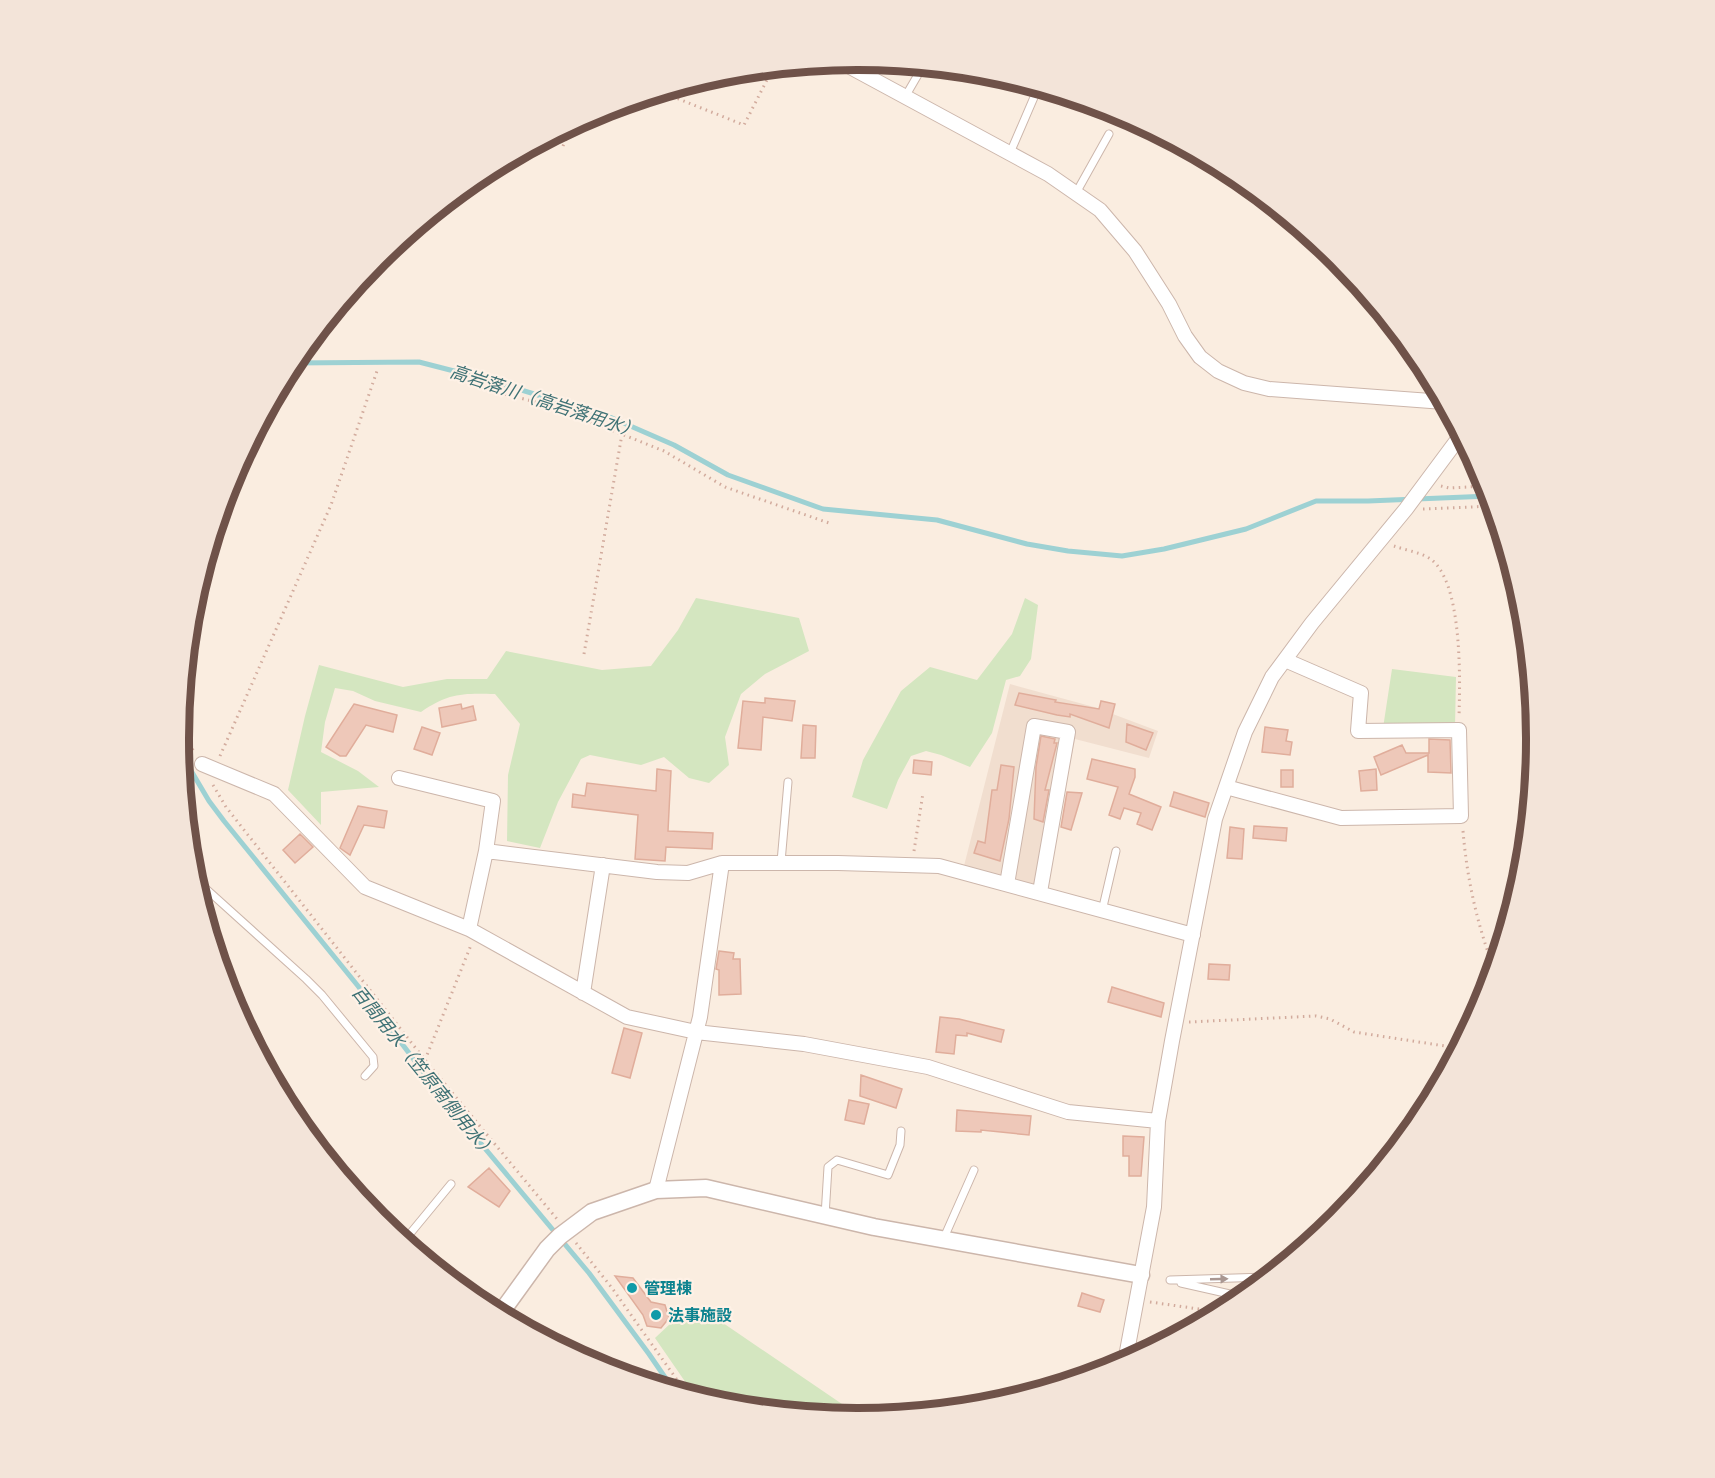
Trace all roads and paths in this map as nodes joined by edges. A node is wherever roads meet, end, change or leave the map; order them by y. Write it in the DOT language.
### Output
graph roads {
  1 [pos="856,70"];
  2 [pos="872,71"];
  3 [pos="918,74"];
  4 [pos="769,76"];
  5 [pos="869,77"];
  6 [pos="1035,94"];
  7 [pos="673,97"];
  8 [pos="905,97"];
  9 [pos="1109,134"];
  10 [pos="567,137"];
  11 [pos="563,146"];
  12 [pos="1010,153"];
  13 [pos="1076,193"];
  14 [pos="377,371"];
  15 [pos="470,385"];
  16 [pos="1434,401"];
  17 [pos="622,434"];
  18 [pos="1456,442"];
  19 [pos="1427,483"];
  20 [pos="1476,487"];
  21 [pos="1484,506"];
  22 [pos="1406,509"];
  23 [pos="829,523"];
  24 [pos="1383,537"];
  25 [pos="584,654"];
  26 [pos="1285,660"];
  27 [pos="1459,730"];
  28 [pos="189,742"];
  29 [pos="208,766"];
  30 [pos="399,778"];
  31 [pos="788,782"];
  32 [pos="1226,787"];
  33 [pos="923,794"];
  34 [pos="1461,816"];
  35 [pos="486,851"];
  36 [pos="1116,851"];
  37 [pos="722,862"];
  38 [pos="781,862"];
  39 [pos="912,864"];
  40 [pos="603,865"];
  41 [pos="1007,884"];
  42 [pos="207,891"];
  43 [pos="1040,892"];
  44 [pos="1102,911"];
  45 [pos="472,931"];
  46 [pos="1192,935"];
  47 [pos="1490,958"];
  48 [pos="583,993"];
  49 [pos="1175,1023"];
  50 [pos="696,1032"];
  51 [pos="1450,1047"];
  52 [pos="425,1060"];
  53 [pos="365,1076"];
  54 [pos="1158,1121"];
  55 [pos="902,1131"];
  56 [pos="974,1170"];
  57 [pos="452,1184"];
  58 [pos="656,1190"];
  59 [pos="825,1216"];
  60 [pos="567,1231"];
  61 [pos="409,1235"];
  62 [pos="944,1240"];
  63 [pos="1141,1275"];
  64 [pos="1253,1277"];
  65 [pos="1230,1294"];
  66 [pos="1136,1300"];
  67 [pos="505,1307"];
  68 [pos="1206,1309"];
  69 [pos="1127,1351"];
  70 [pos="680,1384"];
  1 -- 5 [label="street"];
  2 -- 5 [label="lane"];
  3 -- 8 [label="lane"];
  4 -- 7 [label="path"];
  5 -- 8 [label="street"];
  6 -- 12 [label="lane"];
  8 -- 12 [label="street"];
  9 -- 13 [label="lane"];
  10 -- 11 [label="path"];
  12 -- 13 [label="street"];
  13 -- 16 [label="street"];
  14 -- 29 [label="path"];
  15 -- 17 [label="path"];
  17 -- 23 [label="path"];
  17 -- 25 [label="path"];
  18 -- 19 [label="street"];
  19 -- 20 [label="path"];
  19 -- 22 [label="street"];
  21 -- 22 [label="path"];
  22 -- 24 [label="street"];
  24 -- 26 [label="street"];
  24 -- 27 [label="path"];
  26 -- 27 [label="street"];
  26 -- 32 [label="street"];
  27 -- 34 [label="street"];
  28 -- 29 [label="path"];
  29 -- 45 [label="street"];
  29 -- 52 [label="path"];
  30 -- 35 [label="street"];
  31 -- 38 [label="lane"];
  32 -- 34 [label="street"];
  32 -- 46 [label="street"];
  33 -- 39 [label="path"];
  34 -- 47 [label="path"];
  35 -- 40 [label="street"];
  35 -- 45 [label="street"];
  36 -- 44 [label="lane"];
  37 -- 38 [label="street"];
  37 -- 40 [label="street"];
  37 -- 50 [label="street"];
  38 -- 39 [label="street"];
  39 -- 41 [label="street"];
  40 -- 48 [label="street"];
  41 -- 43 [label="street"];
  41 -- 43 [label="street"];
  42 -- 53 [label="lane"];
  43 -- 44 [label="street"];
  44 -- 46 [label="street"];
  45 -- 48 [label="street"];
  45 -- 52 [label="path"];
  46 -- 49 [label="street"];
  48 -- 50 [label="street"];
  49 -- 51 [label="path"];
  49 -- 54 [label="street"];
  50 -- 54 [label="street"];
  50 -- 58 [label="street"];
  52 -- 60 [label="path"];
  54 -- 63 [label="street"];
  55 -- 59 [label="lane"];
  56 -- 62 [label="lane"];
  57 -- 61 [label="lane"];
  58 -- 59 [label="street"];
  58 -- 60 [label="street"];
  59 -- 62 [label="street"];
  60 -- 67 [label="street"];
  60 -- 70 [label="path"];
  62 -- 63 [label="street"];
  63 -- 66 [label="street"];
  65 -- 64 [label="lane, one-way"];
  66 -- 68 [label="path"];
  66 -- 69 [label="street"];
}
